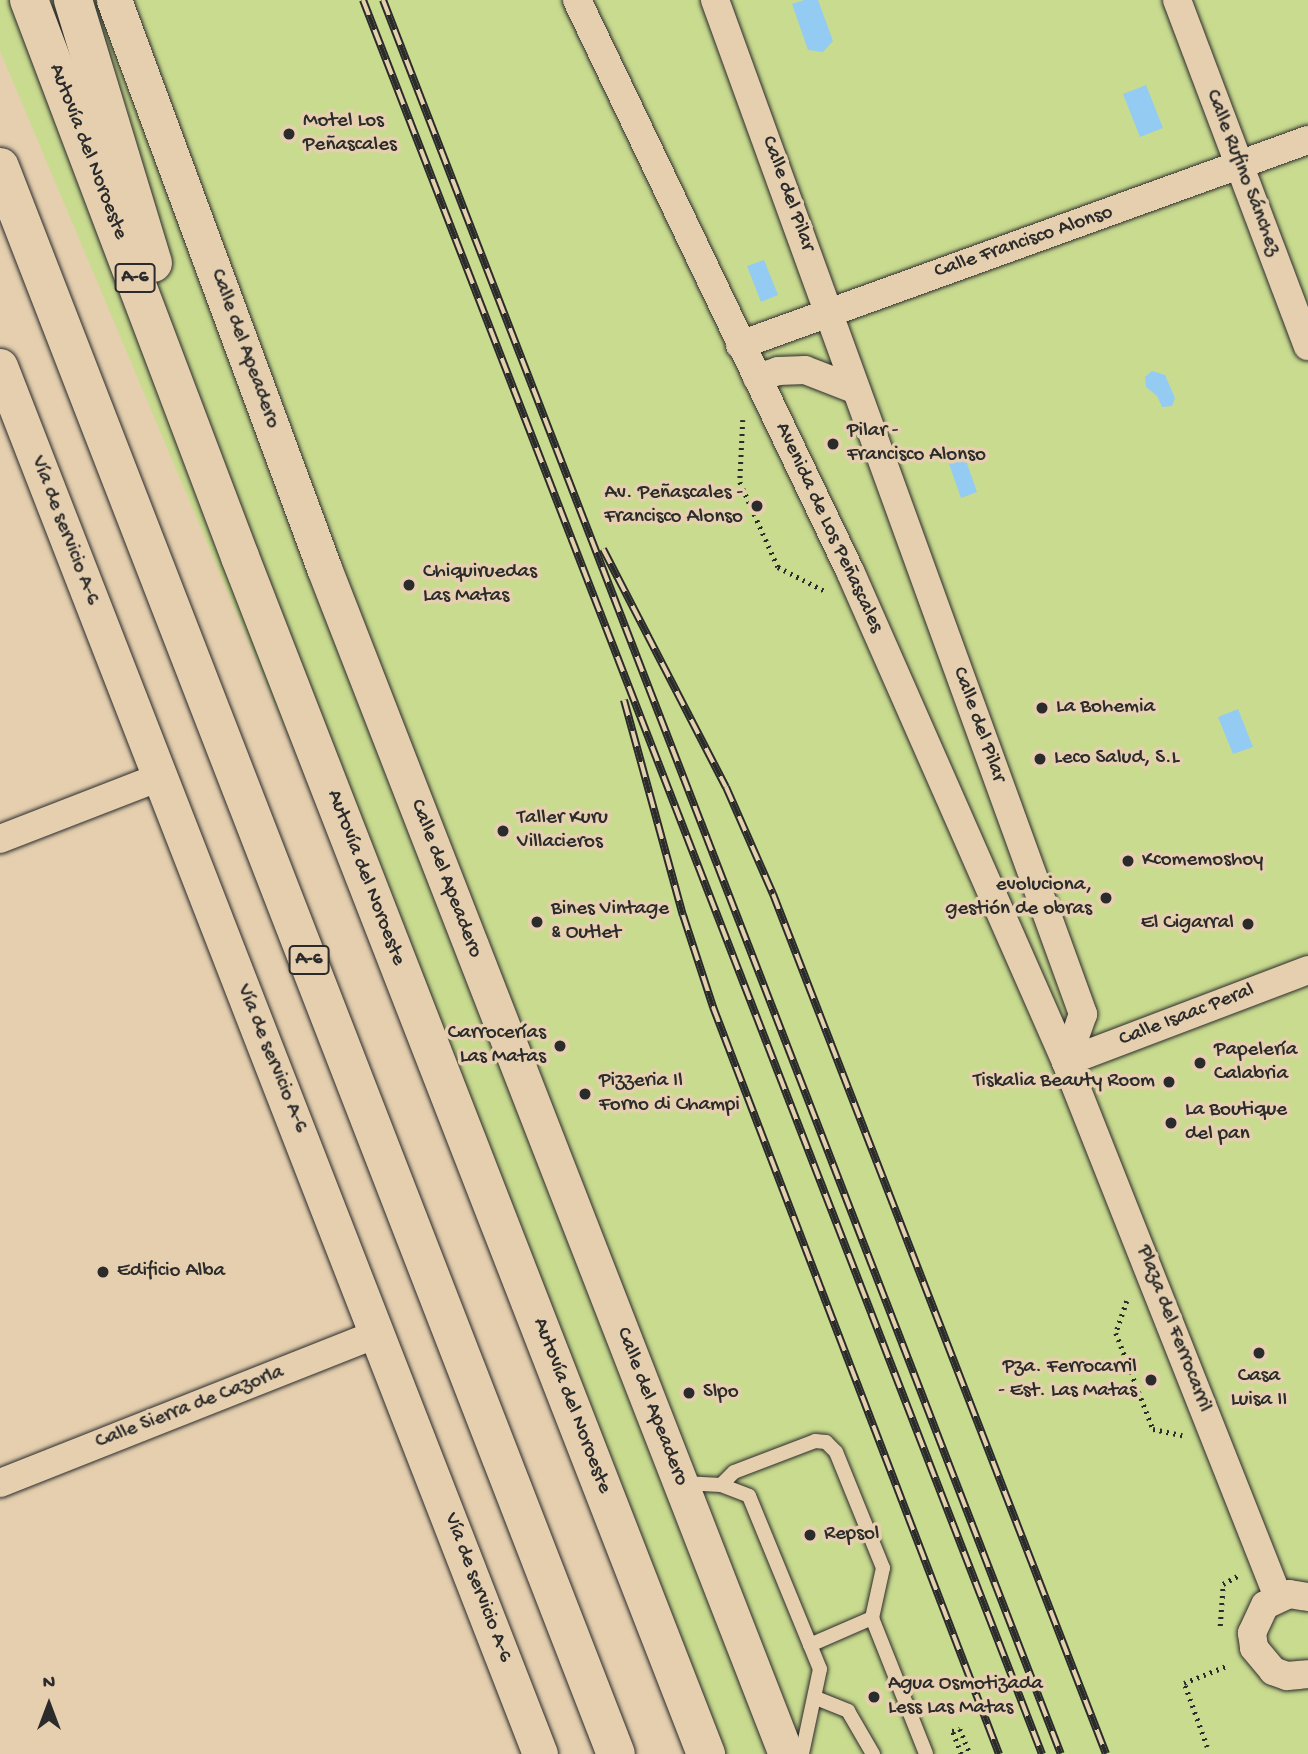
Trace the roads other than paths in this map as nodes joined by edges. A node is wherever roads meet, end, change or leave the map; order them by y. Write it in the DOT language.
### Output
graph roads {
  1 [pos="29,0"];
  2 [pos="73,0"];
  3 [pos="114,0"];
  4 [pos="577,0"];
  5 [pos="715,0"];
  6 [pos="1177,0"];
  7 [pos="1308,140"];
  8 [pos="0,167"];
  9 [pos="1240,167"];
  10 [pos="830,311"];
  11 [pos="740,345"];
  12 [pos="1308,346"];
  13 [pos="0,366"];
  14 [pos="757,378"];
  15 [pos="854,389"];
  16 [pos="240,557"];
  17 [pos="160,777"];
  18 [pos="0,839"];
  19 [pos="1308,970"];
  20 [pos="1066,1062"];
  21 [pos="379,1333"];
  22 [pos="0,1483"];
  23 [pos="681,1483"];
  24 [pos="721,1485"];
  25 [pos="1278,1597"];
  26 [pos="1308,1597"];
  27 [pos="873,1619"];
  28 [pos="810,1645"];
  29 [pos="1308,1674"];
  30 [pos="816,1698"];
  31 [pos="529,1737"];
  32 [pos="540,1754"];
  33 [pos="615,1754"];
  34 [pos="706,1754"];
  35 [pos="786,1754"];
  36 [pos="802,1754"];
  37 [pos="873,1754"];
  38 [pos="926,1754"];
  1 -- 16 [label="highway, Autovía del Noroeste / A-6"];
  2 -- 16 [label="highway"];
  3 -- 23 [label="street, Calle del Apeadero"];
  4 -- 11 [label="street, Avenida de Los Peñascales"];
  5 -- 10 [label="street, Calle del Pilar"];
  6 -- 9 [label="street, Calle Rufino Sánchez"];
  7 -- 9 [label="street, Calle Francisco Alonso"];
  8 -- 33 [label="highway, A-6"];
  9 -- 10 [label="street, Calle Francisco Alonso"];
  9 -- 12 [label="street, Calle Rufino Sánchez"];
  10 -- 11 [label="street, Calle Francisco Alonso"];
  10 -- 15 [label="street, Calle del Pilar"];
  11 -- 14 [label="street, Avenida de Los Peñascales"];
  13 -- 17 [label="street, Vía de servicio A-6"];
  14 -- 15 [label="street"];
  14 -- 20 [label="street, Avenida de Los Peñascales"];
  15 -- 20 [label="street, Calle del Pilar"];
  16 -- 34 [label="highway, Autovía del Noroeste / A-6"];
  17 -- 18 [label="street"];
  17 -- 21 [label="street, Vía de servicio A-6"];
  19 -- 20 [label="street, Calle Isaac Peral"];
  20 -- 25 [label="street, Plaza del Ferrocarril"];
  21 -- 22 [label="street, Calle Sierra de Cazorla"];
  21 -- 31 [label="street, Vía de servicio A-6"];
  23 -- 24 [label="lane"];
  23 -- 35 [label="street, Calle del Apeadero"];
  24 -- 27 [label="lane"];
  24 -- 28 [label="lane"];
  25 -- 26 [label="street"];
  25 -- 29 [label="street"];
  27 -- 28 [label="lane"];
  27 -- 38 [label="lane"];
  28 -- 30 [label="lane"];
  30 -- 36 [label="lane"];
  30 -- 37 [label="lane"];
  31 -- 32 [label="street, Vía de servicio A-6"];
}
